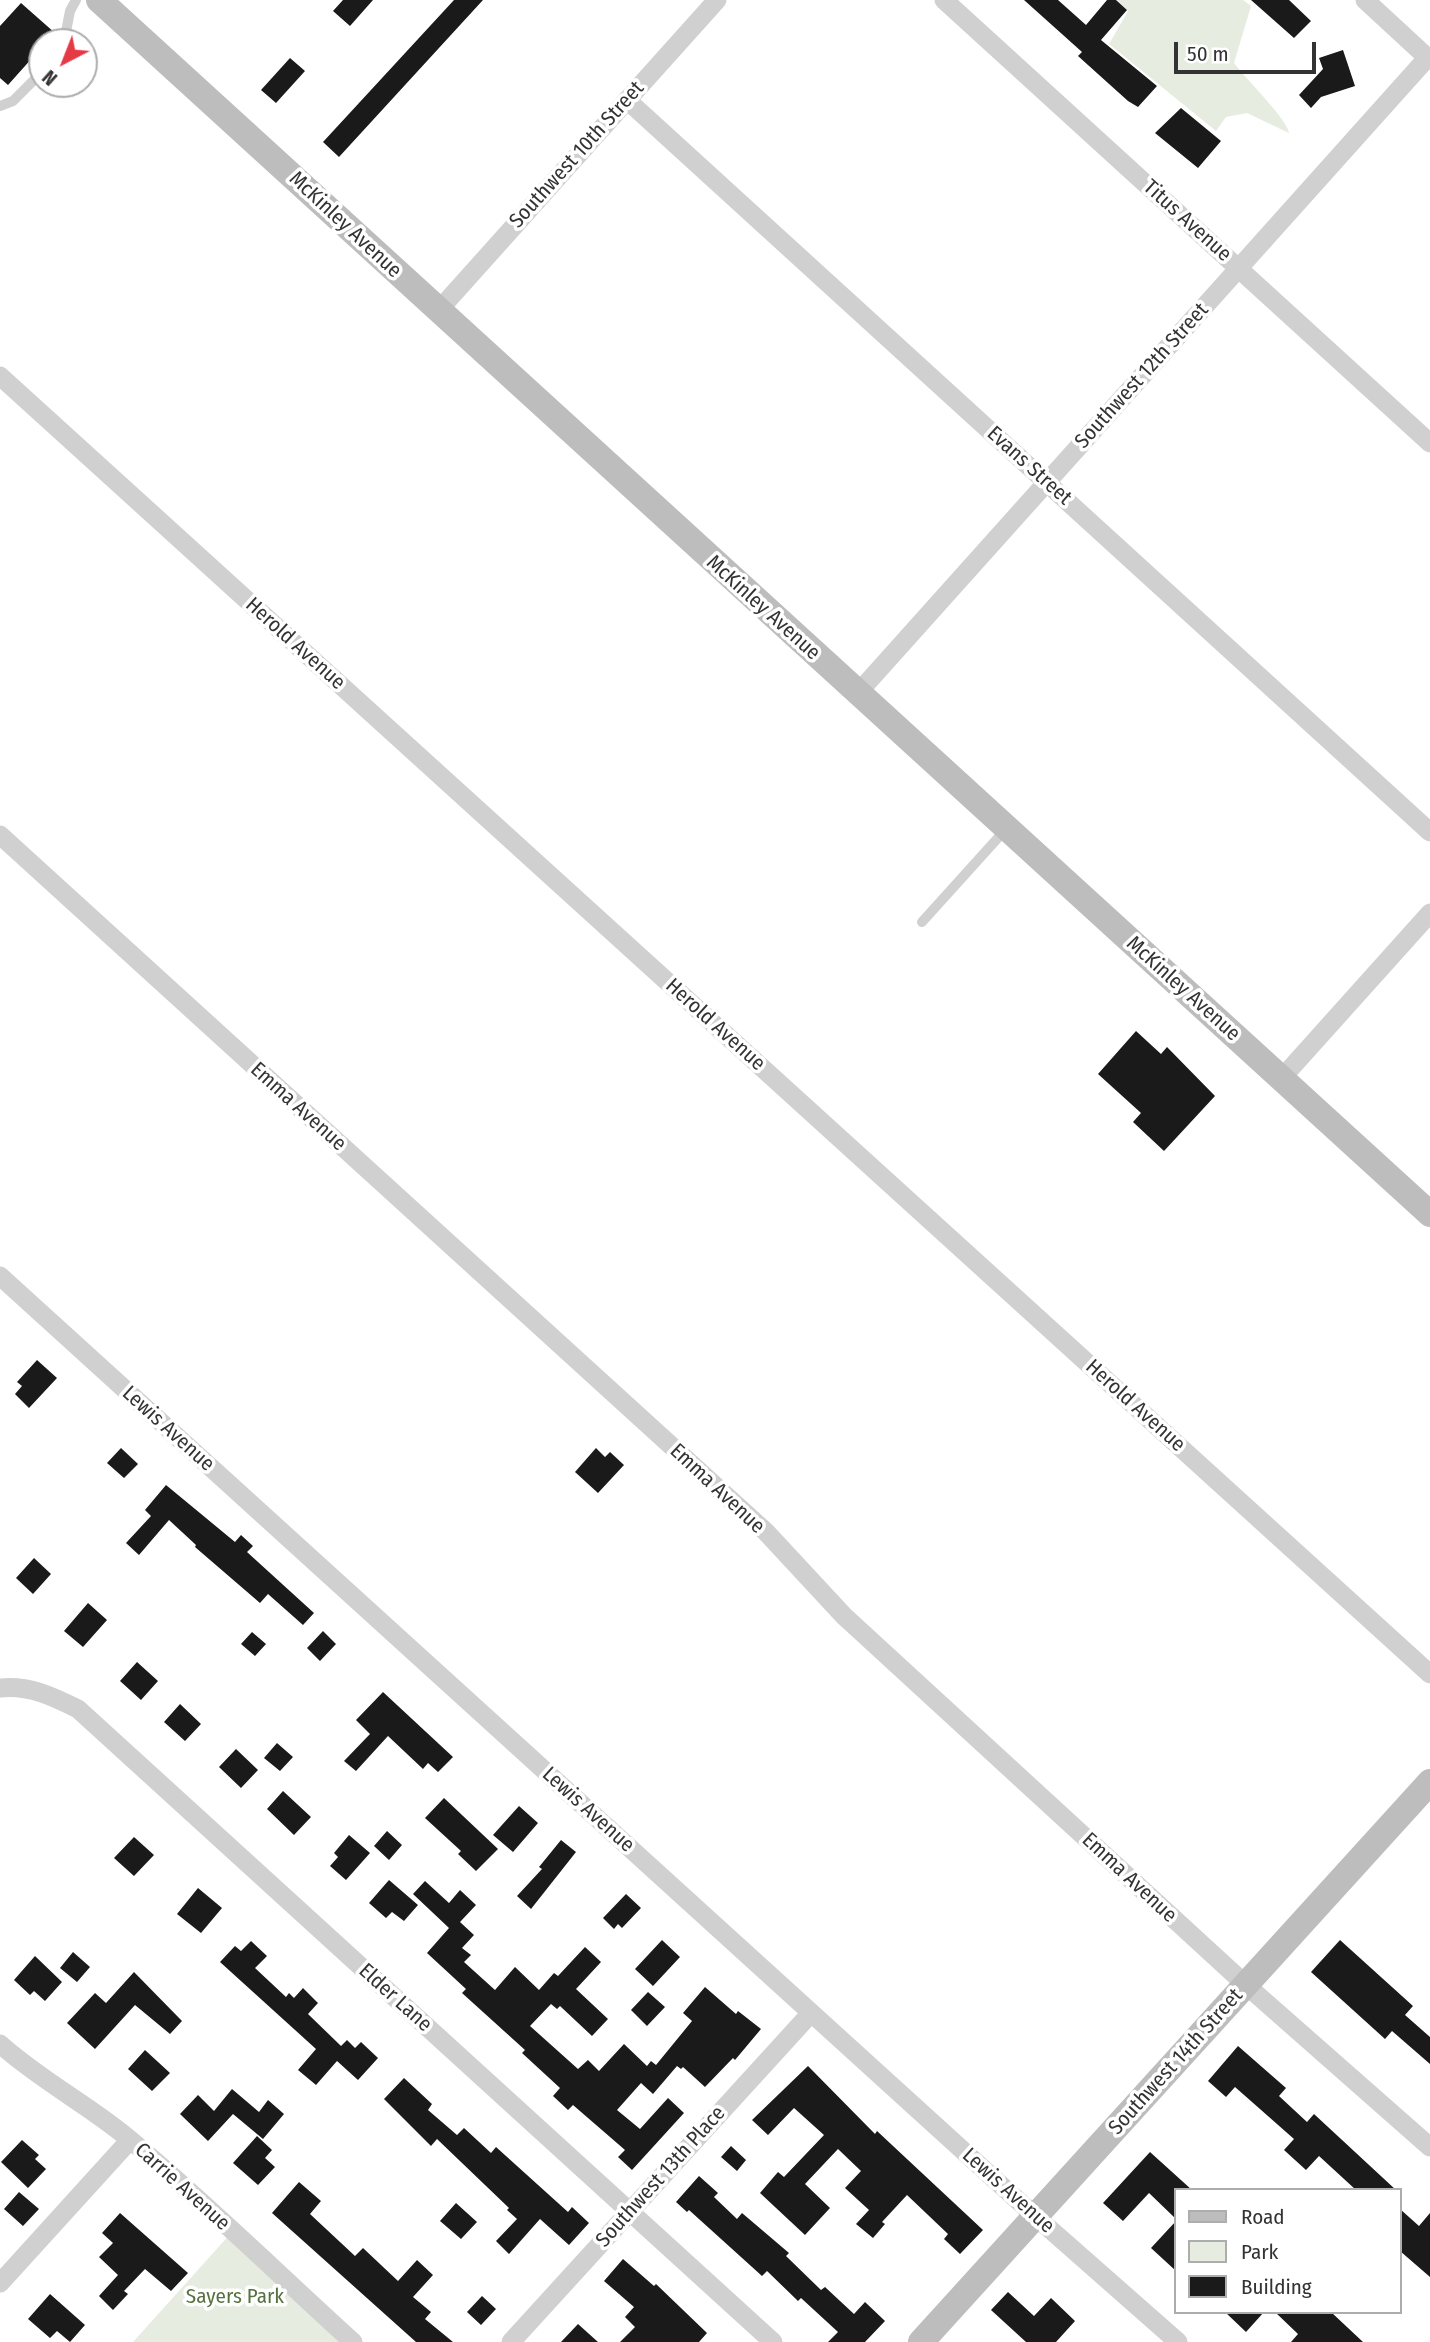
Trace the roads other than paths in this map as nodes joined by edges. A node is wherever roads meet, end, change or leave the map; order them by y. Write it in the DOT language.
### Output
graph roads {
  1 [pos="76,0"];
  2 [pos="99,0"];
  3 [pos="717,0"];
  4 [pos="944,0"];
  5 [pos="1364,0"];
  6 [pos="67,28"];
  7 [pos="1429,58"];
  8 [pos="28,86"];
  9 [pos="627,100"];
  10 [pos="0,106"];
  11 [pos="1239,268"];
  12 [pos="438,311"];
  13 [pos="0,376"];
  14 [pos="1430,443"];
  15 [pos="1047,482"];
  16 [pos="857,694"];
  17 [pos="1006,829"];
  18 [pos="1430,832"];
  19 [pos="0,835"];
  20 [pos="1430,914"];
  21 [pos="922,922"];
  22 [pos="1282,1079"];
  23 [pos="1430,1214"];
  24 [pos="0,1276"];
  25 [pos="1430,1674"];
  26 [pos="0,1688"];
  27 [pos="1430,1782"];
  28 [pos="1246,1985"];
  29 [pos="811,2013"];
  30 [pos="0,2044"];
  31 [pos="130,2140"];
  32 [pos="1430,2147"];
  33 [pos="630,2211"];
  34 [pos="1035,2216"];
  35 [pos="0,2283"];
  36 [pos="353,2342"];
  37 [pos="511,2342"];
  38 [pos="773,2342"];
  39 [pos="921,2342"];
  40 [pos="1178,2342"];
  1 -- 6 [label="lane"];
  2 -- 12 [label="main road, McKinley Avenue"];
  3 -- 9 [label="street, Southwest 10th Street"];
  4 -- 11 [label="street, Titus Avenue"];
  5 -- 7 [label="street"];
  7 -- 11 [label="street, Southwest 12th Street"];
  8 -- 10 [label="lane"];
  9 -- 12 [label="street, Southwest 10th Street"];
  9 -- 15 [label="street, Evans Street"];
  11 -- 14 [label="street, Titus Avenue"];
  11 -- 15 [label="street, Southwest 12th Street"];
  12 -- 16 [label="main road, McKinley Avenue"];
  13 -- 25 [label="street, Herold Avenue"];
  15 -- 16 [label="street, Southwest 12th Street"];
  15 -- 18 [label="street, Evans Street"];
  16 -- 17 [label="main road, McKinley Avenue"];
  17 -- 21 [label="lane"];
  17 -- 22 [label="main road, McKinley Avenue"];
  19 -- 28 [label="street, Emma Avenue"];
  20 -- 22 [label="street"];
  22 -- 23 [label="main road, McKinley Avenue"];
  24 -- 29 [label="street, Lewis Avenue"];
  26 -- 33 [label="street, Elder Lane"];
  27 -- 28 [label="main road, Southwest 14th Street"];
  28 -- 32 [label="street, Emma Avenue"];
  28 -- 34 [label="main road, Southwest 14th Street"];
  29 -- 33 [label="street, Southwest 13th Place"];
  29 -- 34 [label="street, Lewis Avenue"];
  30 -- 31 [label="street, Carrie Avenue"];
  31 -- 35 [label="street"];
  31 -- 36 [label="street, Carrie Avenue"];
  33 -- 37 [label="street, Southwest 13th Place"];
  33 -- 38 [label="street, Elder Lane"];
  34 -- 39 [label="main road, Southwest 14th Street"];
  34 -- 40 [label="street, Lewis Avenue"];
}
